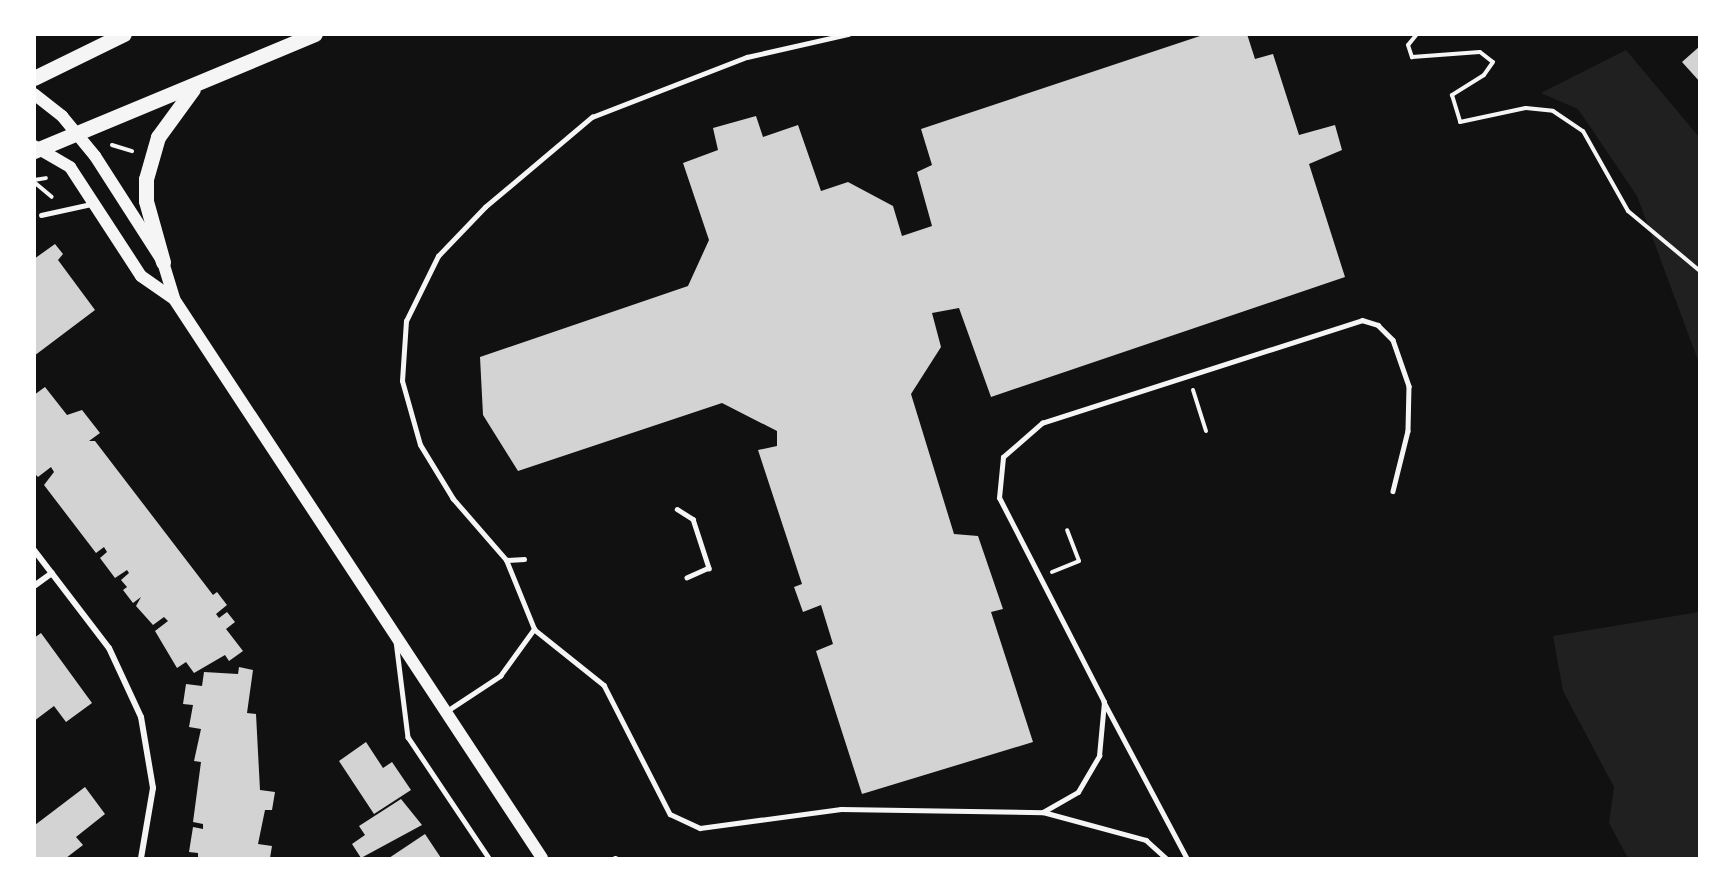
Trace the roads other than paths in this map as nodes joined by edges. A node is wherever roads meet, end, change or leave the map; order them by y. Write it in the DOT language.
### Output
graph roads {
  1 [pos="124,34"];
  2 [pos="315,34"];
  3 [pos="848,34"];
  4 [pos="103,38"];
  5 [pos="34,78"];
  6 [pos="200,82"];
  7 [pos="34,94"];
  8 [pos="79,133"];
  9 [pos="36,148"];
  10 [pos="94,204"];
  11 [pos="41,215"];
  12 [pos="163,262"];
  13 [pos="174,299"];
  14 [pos="1394,491"];
  15 [pos="677,509"];
  16 [pos="34,550"];
  17 [pos="524,559"];
  18 [pos="506,560"];
  19 [pos="52,573"];
  20 [pos="687,578"];
  21 [pos="34,586"];
  22 [pos="534,629"];
  23 [pos="395,636"];
  24 [pos="1104,702"];
  25 [pos="444,712"];
  26 [pos="1043,812"];
  27 [pos="141,858"];
  28 [pos="489,858"];
  29 [pos="542,858"];
  30 [pos="1166,858"];
  31 [pos="1187,858"];
  1 -- 4 [label="main road"];
  2 -- 6 [label="main road"];
  3 -- 18 [label="lane"];
  4 -- 5 [label="main road"];
  6 -- 8 [label="main road"];
  6 -- 12 [label="main road"];
  7 -- 8 [label="main road"];
  8 -- 9 [label="main road"];
  8 -- 12 [label="main road"];
  9 -- 10 [label="main road"];
  10 -- 11 [label="lane"];
  10 -- 13 [label="main road"];
  12 -- 13 [label="main road"];
  13 -- 23 [label="main road"];
  14 -- 24 [label="lane"];
  15 -- 20 [label="lane"];
  16 -- 19 [label="street"];
  17 -- 18 [label="lane"];
  18 -- 22 [label="lane"];
  19 -- 21 [label="street"];
  19 -- 27 [label="street"];
  22 -- 25 [label="lane"];
  22 -- 26 [label="lane"];
  23 -- 25 [label="main road"];
  23 -- 28 [label="lane"];
  24 -- 26 [label="lane"];
  24 -- 31 [label="lane"];
  25 -- 29 [label="main road"];
  26 -- 30 [label="lane"];
}
